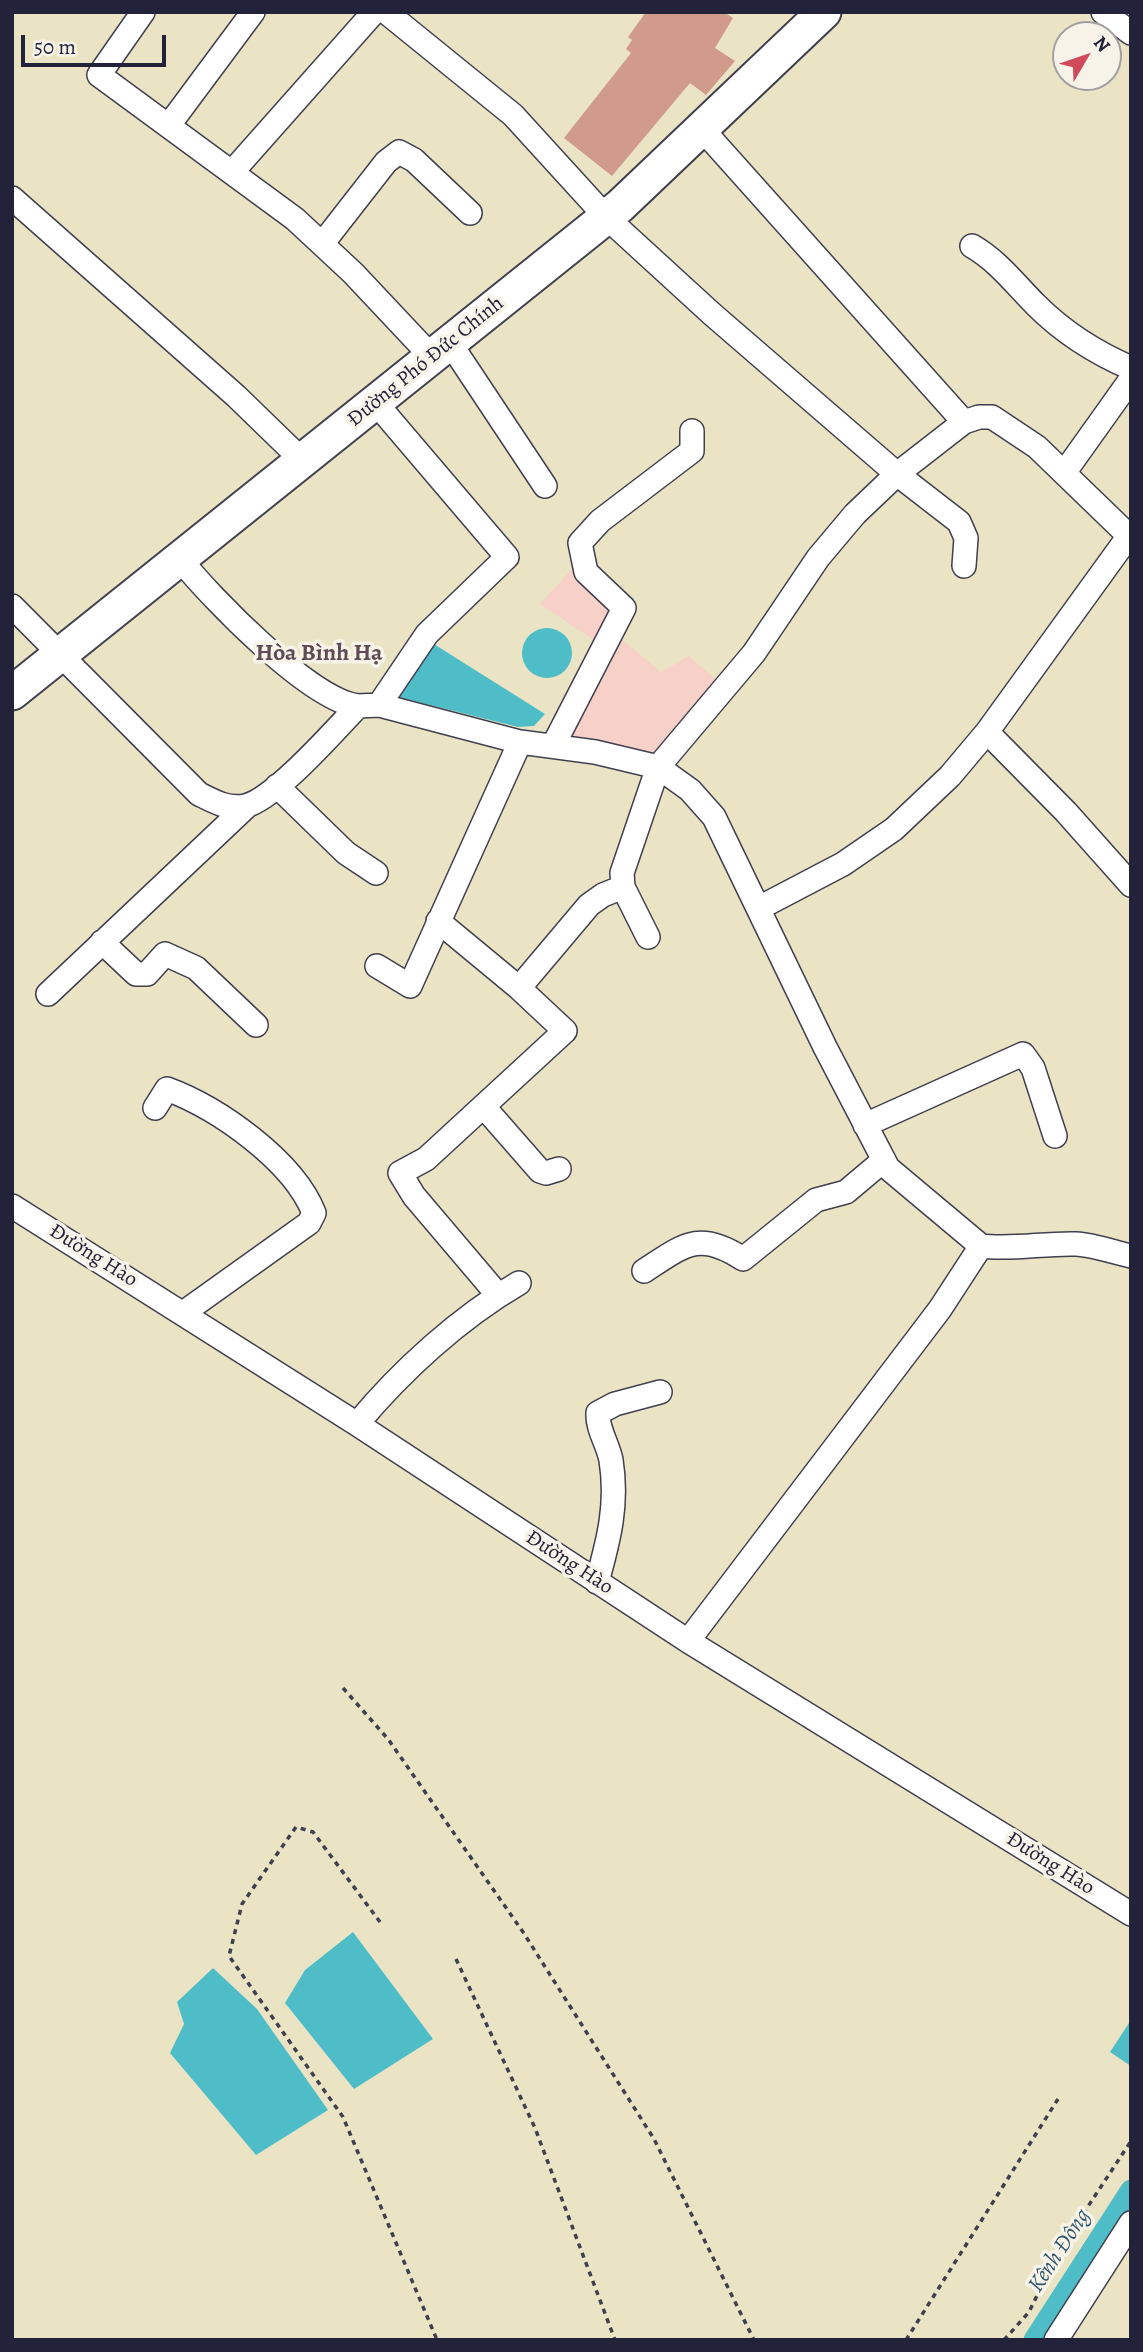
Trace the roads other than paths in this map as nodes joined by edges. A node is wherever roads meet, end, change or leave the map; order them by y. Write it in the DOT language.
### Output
graph roads {
  1 [pos="143,12"];
  2 [pos="253,12"];
  3 [pos="374,12"];
  4 [pos="386,12"];
  5 [pos="824,12"];
  6 [pos="1103,12"];
  7 [pos="1131,33"];
  8 [pos="169,125"];
  9 [pos="702,129"];
  10 [pos="233,171"];
  11 [pos="12,198"];
  12 [pos="470,213"];
  13 [pos="607,217"];
  14 [pos="322,244"];
  15 [pos="972,246"];
  16 [pos="441,350"];
  17 [pos="1131,368"];
  18 [pos="1131,379"];
  19 [pos="375,402"];
  20 [pos="964,422"];
  21 [pos="692,431"];
  22 [pos="303,461"];
  23 [pos="1064,473"];
  24 [pos="897,474"];
  25 [pos="545,486"];
  26 [pos="1129,534"];
  27 [pos="180,559"];
  28 [pos="964,565"];
  29 [pos="12,606"];
  30 [pos="60,654"];
  31 [pos="12,693"];
  32 [pos="368,706"];
  33 [pos="987,732"];
  34 [pos="520,742"];
  35 [pos="553,746"];
  36 [pos="658,767"];
  37 [pos="277,786"];
  38 [pos="247,806"];
  39 [pos="376,873"];
  40 [pos="1131,885"];
  41 [pos="623,887"];
  42 [pos="759,908"];
  43 [pos="438,921"];
  44 [pos="648,937"];
  45 [pos="102,942"];
  46 [pos="377,966"];
  47 [pos="519,988"];
  48 [pos="48,994"];
  49 [pos="257,1025"];
  50 [pos="484,1107"];
  51 [pos="155,1108"];
  52 [pos="865,1125"];
  53 [pos="1055,1136"];
  54 [pos="884,1160"];
  55 [pos="559,1168"];
  56 [pos="12,1206"];
  57 [pos="981,1246"];
  58 [pos="1131,1256"];
  59 [pos="644,1271"];
  60 [pos="519,1283"];
  61 [pos="498,1295"];
  62 [pos="183,1313"];
  63 [pos="660,1392"];
  64 [pos="357,1424"];
  65 [pos="597,1582"];
  66 [pos="688,1641"];
  67 [pos="1131,1914"];
  68 [pos="1131,2223"];
  69 [pos="1056,2340"];
  1 -- 8 [label="street"];
  2 -- 8 [label="street"];
  3 -- 10 [label="street"];
  4 -- 13 [label="street"];
  5 -- 9 [label="main road, Đường Phó Đức Chính"];
  6 -- 7 [label="street"];
  8 -- 10 [label="street"];
  9 -- 13 [label="main road, Đường Phó Đức Chính"];
  9 -- 20 [label="street"];
  10 -- 14 [label="street"];
  11 -- 22 [label="street"];
  12 -- 14 [label="street"];
  13 -- 16 [label="main road, Đường Phó Đức Chính"];
  13 -- 24 [label="street"];
  14 -- 16 [label="street"];
  15 -- 17 [label="street"];
  16 -- 19 [label="main road, Đường Phó Đức Chính"];
  16 -- 25 [label="street"];
  18 -- 23 [label="street"];
  19 -- 22 [label="main road, Đường Phó Đức Chính"];
  19 -- 32 [label="street"];
  20 -- 23 [label="street"];
  20 -- 24 [label="street"];
  21 -- 35 [label="street"];
  22 -- 27 [label="main road, Đường Phó Đức Chính"];
  23 -- 26 [label="street"];
  24 -- 28 [label="street"];
  24 -- 36 [label="street"];
  26 -- 33 [label="street"];
  27 -- 30 [label="main road, Đường Phó Đức Chính"];
  27 -- 32 [label="street"];
  29 -- 30 [label="street"];
  30 -- 31 [label="main road, Đường Phó Đức Chính"];
  30 -- 38 [label="street"];
  32 -- 34 [label="street"];
  32 -- 37 [label="street"];
  33 -- 40 [label="street"];
  33 -- 42 [label="street"];
  34 -- 35 [label="street"];
  34 -- 43 [label="street"];
  35 -- 36 [label="street"];
  36 -- 41 [label="street"];
  36 -- 42 [label="street"];
  37 -- 38 [label="street"];
  37 -- 39 [label="street"];
  38 -- 45 [label="street"];
  41 -- 44 [label="street"];
  41 -- 47 [label="street"];
  42 -- 52 [label="street"];
  43 -- 46 [label="street"];
  43 -- 47 [label="street"];
  45 -- 48 [label="street"];
  45 -- 49 [label="street"];
  47 -- 50 [label="street"];
  50 -- 55 [label="street"];
  50 -- 61 [label="street"];
  51 -- 62 [label="street"];
  52 -- 53 [label="street"];
  52 -- 54 [label="street"];
  54 -- 57 [label="street"];
  54 -- 59 [label="street"];
  56 -- 62 [label="street, Đường Hào"];
  57 -- 58 [label="street"];
  57 -- 66 [label="street"];
  60 -- 61 [label="street"];
  61 -- 64 [label="street"];
  62 -- 64 [label="street, Đường Hào"];
  63 -- 65 [label="street"];
  64 -- 65 [label="street, Đường Hào"];
  65 -- 66 [label="street, Đường Hào"];
  66 -- 67 [label="street, Đường Hào"];
  68 -- 69 [label="street"];
}
